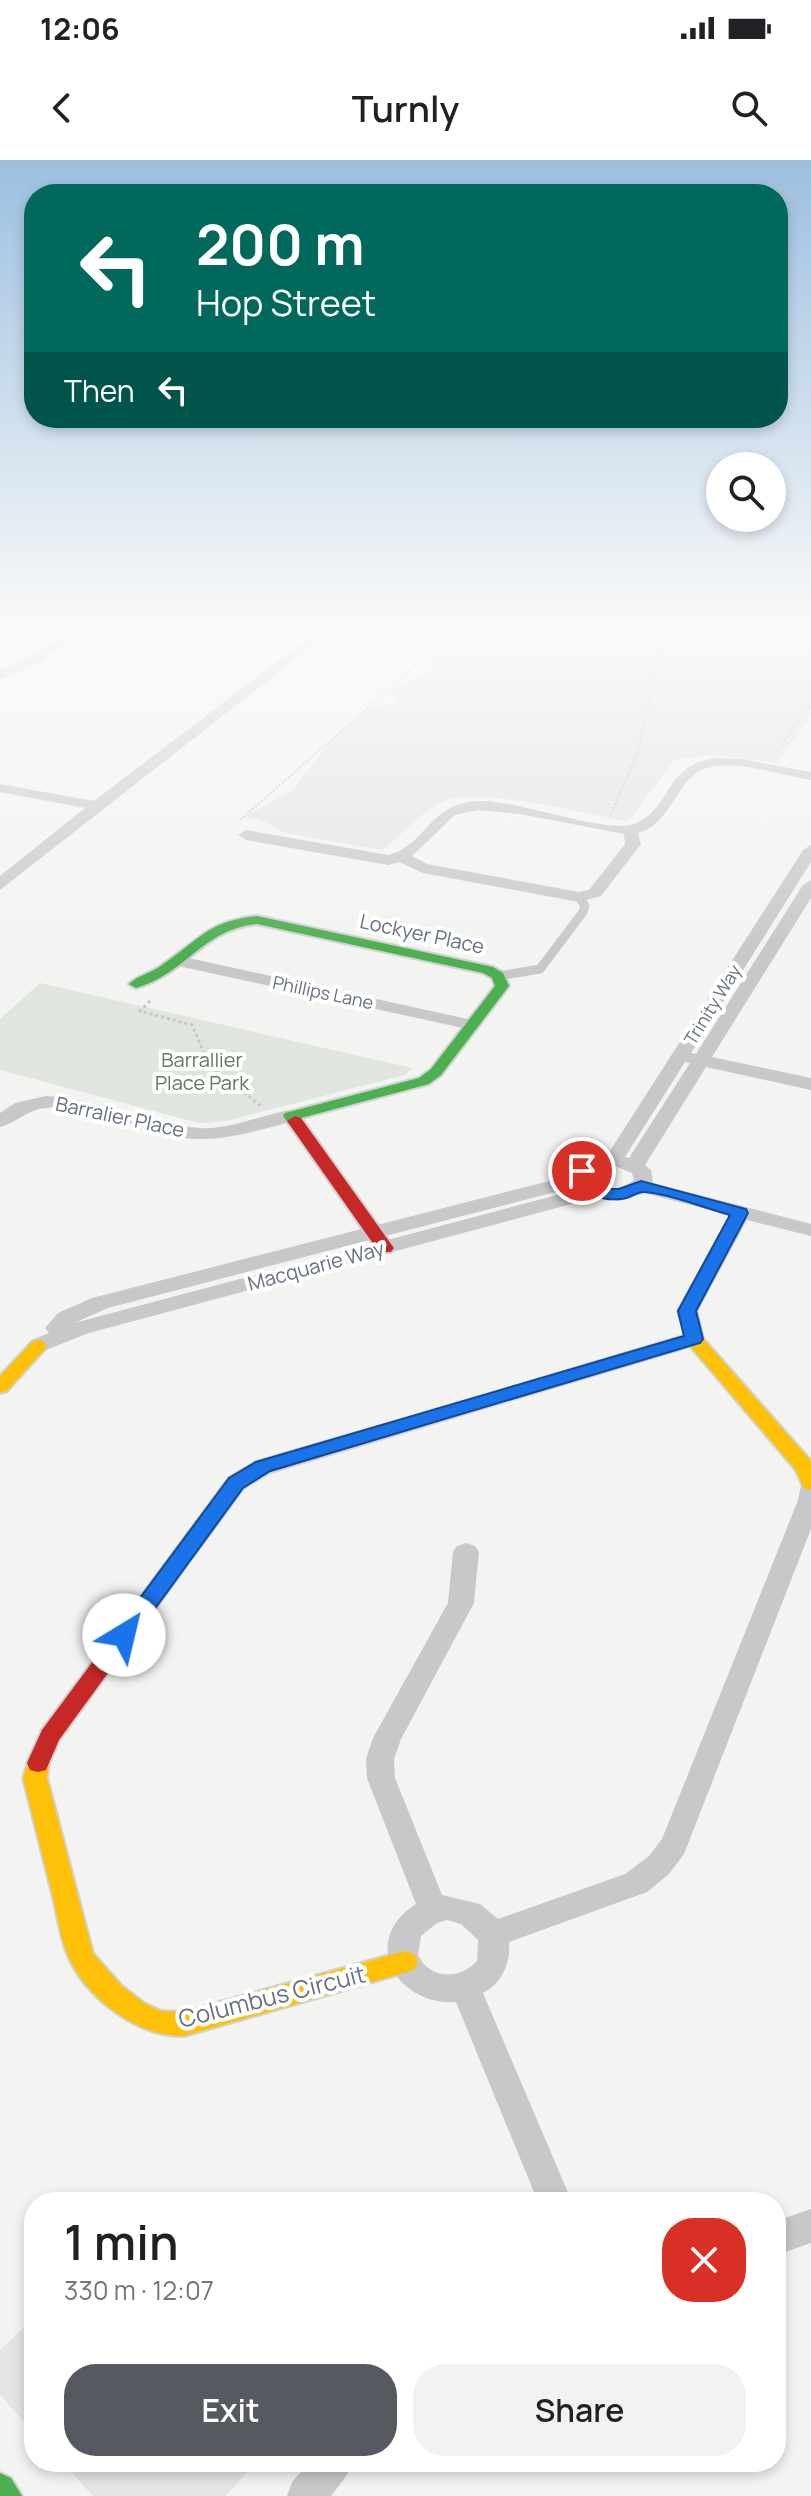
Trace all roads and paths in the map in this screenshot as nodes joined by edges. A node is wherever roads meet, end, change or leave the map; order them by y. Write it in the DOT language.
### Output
graph roads {
  1 [pos="190,734"];
  2 [pos="336,734"];
  3 [pos="641,734"];
  4 [pos="789,734"];
  5 [pos="764,769"];
  6 [pos="811,776"];
  7 [pos="0,788"];
  8 [pos="96,806"];
  9 [pos="603,826"];
  10 [pos="630,831"];
  11 [pos="246,835"];
  12 [pos="811,850"];
  13 [pos="404,858"];
  14 [pos="0,885"];
  15 [pos="811,885"];
  16 [pos="579,897"];
  17 [pos="175,960"];
  18 [pos="498,976"];
  19 [pos="136,984"];
  20 [pos="472,1025"];
  21 [pos="682,1056"];
  22 [pos="702,1061"];
  23 [pos="811,1084"];
  24 [pos="284,1116"];
  25 [pos="0,1121"];
  26 [pos="614,1159"];
  27 [pos="635,1165"];
  28 [pos="589,1185"];
  29 [pos="641,1186"];
  30 [pos="740,1213"];
  31 [pos="811,1230"];
  32 [pos="379,1240"];
  33 [pos="694,1339"];
  34 [pos="38,1346"];
  35 [pos="0,1387"];
  36 [pos="811,1485"];
  37 [pos="466,1552"];
  38 [pos="433,1909"];
  39 [pos="493,1934"];
  40 [pos="405,1962"];
  41 [pos="465,1987"];
  42 [pos="551,2192"];
  43 [pos="811,2226"];
  44 [pos="786,2235"];
  45 [pos="326,2472"];
  46 [pos="0,2489"];
  47 [pos="6,2496"];
  48 [pos="306,2496"];
  1 -- 8 [label="street"];
  2 -- 11 [label="path"];
  3 -- 9 [label="path"];
  4 -- 5 [label="path"];
  5 -- 6 [label="street"];
  5 -- 10 [label="street"];
  7 -- 8 [label="street"];
  8 -- 14 [label="street"];
  9 -- 10 [label="street"];
  9 -- 13 [label="street"];
  10 -- 16 [label="street"];
  11 -- 13 [label="street"];
  12 -- 21 [label="street, Trinity Way"];
  13 -- 16 [label="street"];
  15 -- 22 [label="street, Trinity Way"];
  16 -- 18 [label="lane"];
  17 -- 18 [label="street, Lockyer Place"];
  17 -- 19 [label="street, Lockyer Place"];
  17 -- 20 [label="street, Phillips Lane"];
  18 -- 20 [label="street, Lockyer Place"];
  19 -- 24 [label="path"];
  20 -- 24 [label="street, Lockyer Place"];
  21 -- 22 [label="street"];
  21 -- 26 [label="street, Trinity Way"];
  22 -- 23 [label="street"];
  22 -- 27 [label="street, Trinity Way"];
  24 -- 25 [label="street, Barralier Place"];
  24 -- 32 [label="street"];
  26 -- 27 [label="street"];
  26 -- 28 [label="street, Trinity Way"];
  27 -- 29 [label="street"];
  28 -- 29 [label="street"];
  28 -- 32 [label="street, Macquarie Way"];
  29 -- 30 [label="street"];
  30 -- 31 [label="street"];
  30 -- 33 [label="street"];
  32 -- 34 [label="street, Macquarie Way"];
  33 -- 36 [label="street"];
  33 -- 40 [label="street, Columbus Circuit"];
  34 -- 35 [label="street, Macquarie Way"];
  36 -- 39 [label="street"];
  37 -- 38 [label="street"];
  38 -- 39 [label="street"];
  38 -- 40 [label="street"];
  39 -- 41 [label="street"];
  40 -- 41 [label="street"];
  41 -- 42 [label="street"];
  43 -- 44 [label="street"];
  45 -- 48 [label="street"];
  46 -- 47 [label="street"];
}
